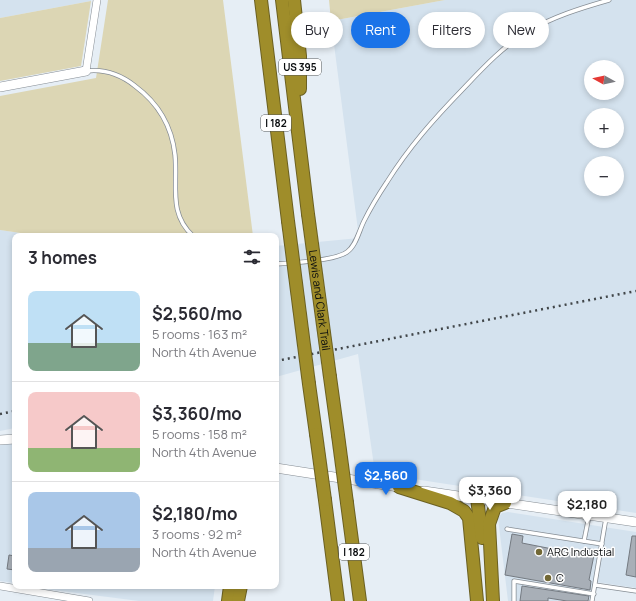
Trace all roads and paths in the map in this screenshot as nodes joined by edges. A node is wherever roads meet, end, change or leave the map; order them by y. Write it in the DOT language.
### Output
graph roads {
  1 [pos="97,0"];
  2 [pos="261,0"];
  3 [pos="282,0"];
  4 [pos="294,0"];
  5 [pos="608,0"];
  6 [pos="86,71"];
  7 [pos="0,88"];
  8 [pos="299,134"];
  9 [pos="191,233"];
  10 [pos="279,264"];
  11 [pos="12,439"];
  12 [pos="0,440"];
  13 [pos="279,468"];
  14 [pos="399,487"];
  15 [pos="477,498"];
  16 [pos="505,503"];
  17 [pos="589,515"];
  18 [pos="606,517"];
  19 [pos="469,518"];
  20 [pos="636,522"];
  21 [pos="507,529"];
  22 [pos="584,542"];
  23 [pos="602,544"];
  24 [pos="595,585"];
  25 [pos="0,586"];
  26 [pos="12,587"];
  27 [pos="29,589"];
  28 [pos="230,589"];
  29 [pos="240,589"];
  30 [pos="636,591"];
  31 [pos="594,594"];
  32 [pos="338,599"];
  33 [pos="89,601"];
  34 [pos="228,601"];
  35 [pos="238,601"];
  36 [pos="360,601"];
  37 [pos="477,601"];
  38 [pos="490,601"];
  39 [pos="493,601"];
  40 [pos="514,601"];
  41 [pos="592,601"];
  1 -- 6 [label="street"];
  2 -- 32 [label="highway, Lewis and Clark Trail / I 182, bridge"];
  3 -- 8 [label="highway, Lewis and Clark Trail / I 182"];
  4 -- 8 [label="highway, US 395"];
  5 -- 10 [label="lane"];
  6 -- 7 [label="main road"];
  6 -- 9 [label="lane"];
  8 -- 36 [label="highway, Lewis and Clark Trail / I 182, bridge"];
  11 -- 12 [label="main road"];
  13 -- 14 [label="main road"];
  14 -- 15 [label="main road"];
  14 -- 19 [label="highway"];
  15 -- 16 [label="main road"];
  15 -- 19 [label="highway"];
  15 -- 38 [label="highway"];
  16 -- 17 [label="main road"];
  16 -- 39 [label="highway"];
  17 -- 18 [label="main road"];
  17 -- 22 [label="lane"];
  18 -- 20 [label="main road"];
  18 -- 23 [label="lane"];
  19 -- 37 [label="highway"];
  21 -- 22 [label="lane"];
  22 -- 23 [label="lane"];
  23 -- 24 [label="lane"];
  24 -- 30 [label="lane"];
  24 -- 31 [label="lane"];
  25 -- 26 [label="street"];
  27 -- 33 [label="street"];
  28 -- 34 [label="highway"];
  29 -- 35 [label="highway"];
  31 -- 40 [label="lane"];
  31 -- 41 [label="lane"];
}
